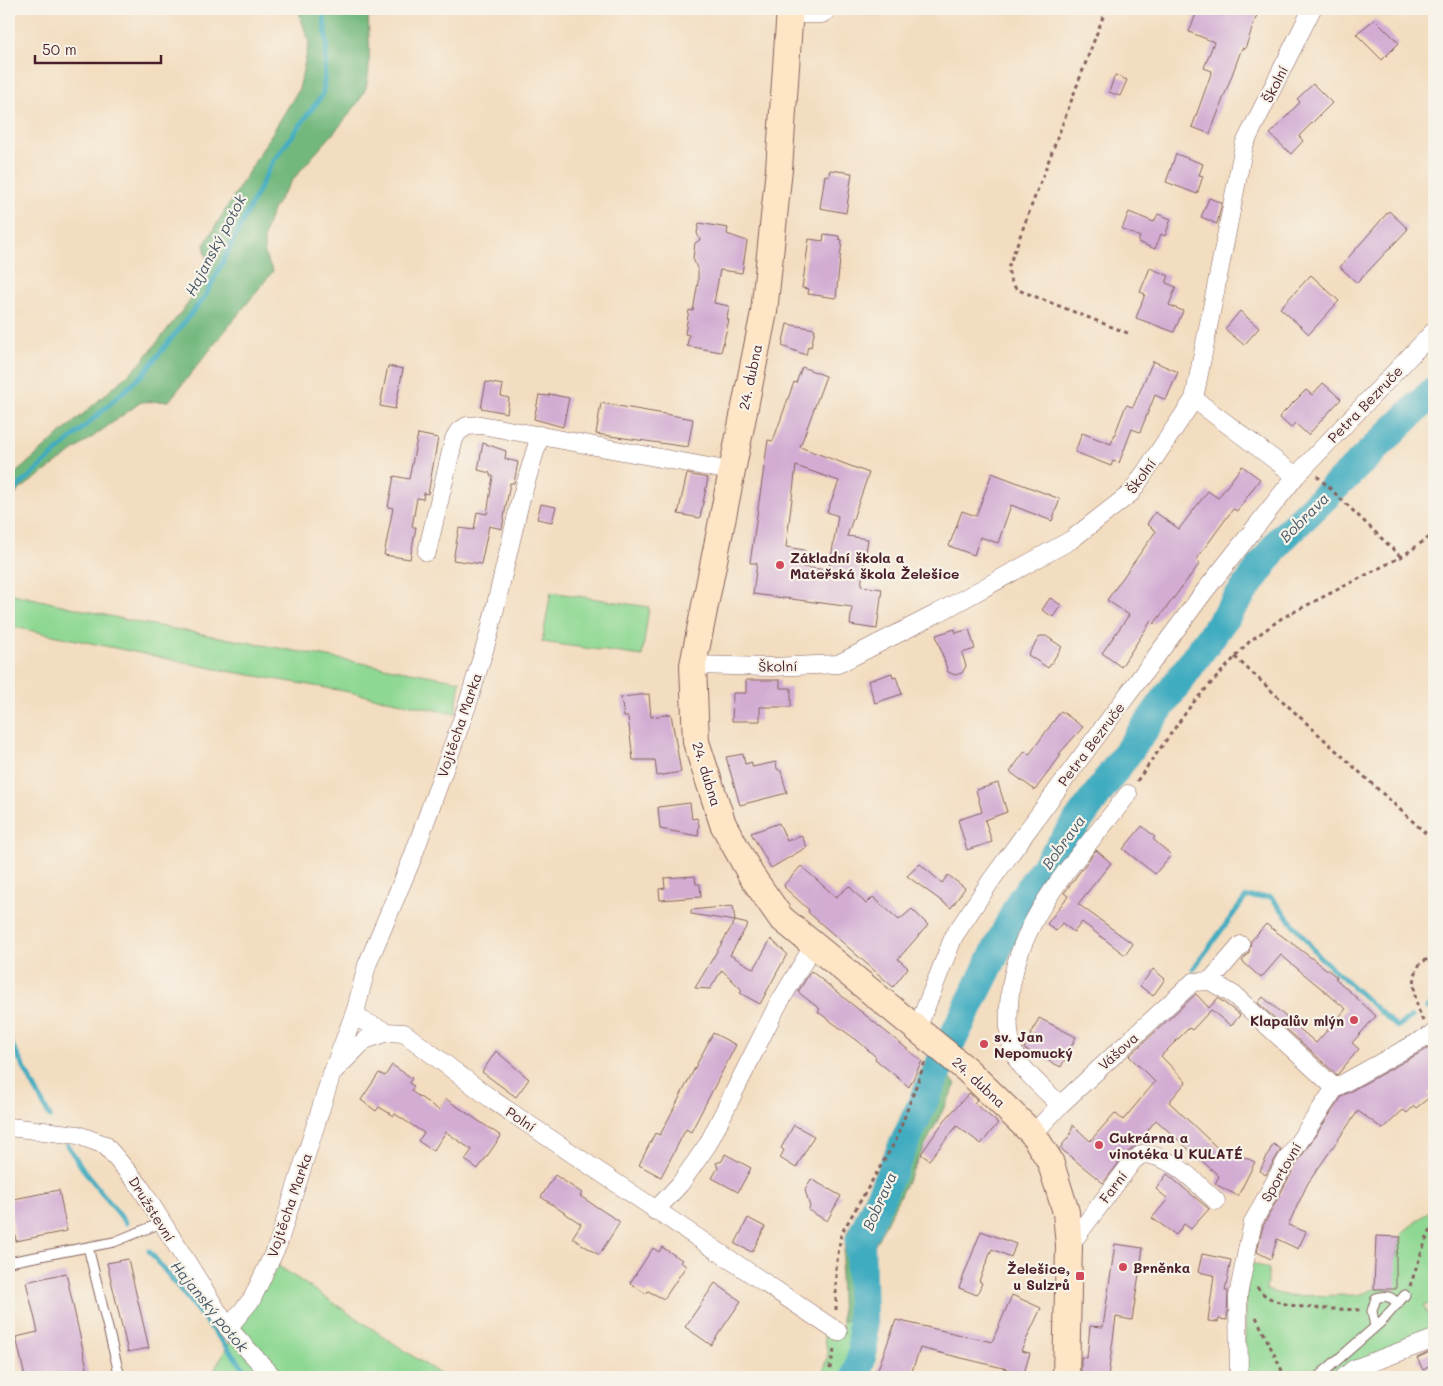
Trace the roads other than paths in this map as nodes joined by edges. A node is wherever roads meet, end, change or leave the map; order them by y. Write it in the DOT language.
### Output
graph roads {
  1 [pos="829,9"];
  2 [pos="1312,9"];
  3 [pos="790,12"];
  4 [pos="1434,331"];
  5 [pos="1194,399"];
  6 [pos="540,435"];
  7 [pos="731,472"];
  8 [pos="1296,476"];
  9 [pos="427,552"];
  10 [pos="693,665"];
  11 [pos="1128,794"];
  12 [pos="1241,945"];
  13 [pos="814,946"];
  14 [pos="1210,981"];
  15 [pos="356,1009"];
  16 [pos="387,1032"];
  17 [pos="1434,1033"];
  18 [pos="928,1038"];
  19 [pos="332,1073"];
  20 [pos="1335,1088"];
  21 [pos="1060,1105"];
  22 [pos="9,1127"];
  23 [pos="1032,1134"];
  24 [pos="1216,1202"];
  25 [pos="655,1211"];
  26 [pos="161,1223"];
  27 [pos="1069,1246"];
  28 [pos="88,1247"];
  29 [pos="9,1262"];
  30 [pos="1405,1295"];
  31 [pos="1398,1304"];
  32 [pos="1375,1327"];
  33 [pos="228,1328"];
  34 [pos="838,1332"];
  35 [pos="1434,1339"];
  36 [pos="120,1377"];
  37 [pos="273,1377"];
  38 [pos="1066,1377"];
  39 [pos="1239,1377"];
  40 [pos="1318,1377"];
  41 [pos="1344,1377"];
  1 -- 3 [label="street"];
  2 -- 5 [label="street, Školní"];
  3 -- 7 [label="main road, 24. dubna"];
  4 -- 8 [label="street, Petra Bezruče"];
  5 -- 8 [label="street"];
  5 -- 10 [label="street, Školní"];
  6 -- 7 [label="street"];
  6 -- 9 [label="street"];
  6 -- 15 [label="street, Vojtěcha Marka"];
  7 -- 10 [label="main road, 24. dubna"];
  8 -- 18 [label="street, Petra Bezruče"];
  10 -- 13 [label="main road, 24. dubna"];
  11 -- 21 [label="street"];
  12 -- 14 [label="street"];
  13 -- 18 [label="main road, 24. dubna"];
  13 -- 25 [label="street"];
  14 -- 20 [label="street"];
  14 -- 21 [label="street, Vášova"];
  15 -- 16 [label="street"];
  15 -- 19 [label="street, Vojtěcha Marka"];
  16 -- 19 [label="street, Vojtěcha Marka"];
  16 -- 25 [label="street, Polní"];
  17 -- 20 [label="street, Sportovní"];
  18 -- 23 [label="main road, 24. dubna"];
  19 -- 33 [label="street, Vojtěcha Marka"];
  20 -- 39 [label="street, Sportovní"];
  21 -- 23 [label="street, Vášova"];
  22 -- 26 [label="street, Družstevní"];
  23 -- 27 [label="main road, 24. dubna"];
  24 -- 27 [label="street, Farní"];
  25 -- 34 [label="street, Polní"];
  26 -- 28 [label="lane"];
  26 -- 33 [label="street, Družstevní"];
  27 -- 38 [label="main road, 24. dubna"];
  28 -- 29 [label="lane"];
  28 -- 36 [label="lane"];
  30 -- 31 [label="lane"];
  31 -- 32 [label="lane"];
  31 -- 32 [label="lane"];
  32 -- 40 [label="lane"];
  33 -- 37 [label="street, Družstevní"];
  35 -- 41 [label="street"];
}
